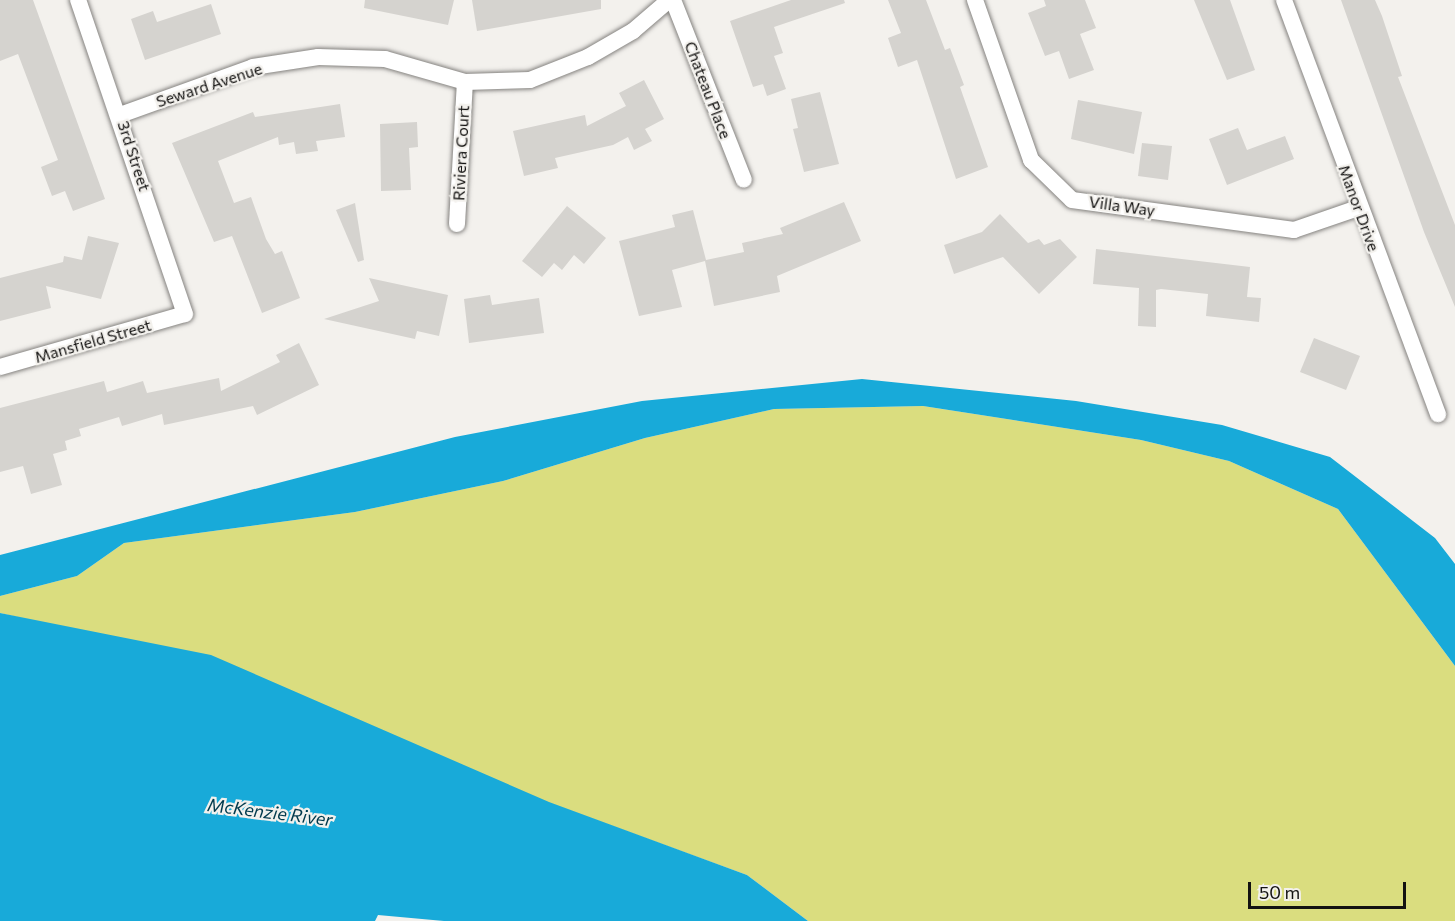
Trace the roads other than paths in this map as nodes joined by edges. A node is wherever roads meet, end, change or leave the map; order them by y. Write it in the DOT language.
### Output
graph roads {
  1 [pos="78,0"];
  2 [pos="671,0"];
  3 [pos="975,0"];
  4 [pos="1284,0"];
  5 [pos="465,82"];
  6 [pos="120,115"];
  7 [pos="744,180"];
  8 [pos="1358,208"];
  9 [pos="457,224"];
  10 [pos="185,314"];
  11 [pos="0,367"];
  12 [pos="1438,414"];
  1 -- 6 [label="street, 3rd Street"];
  2 -- 5 [label="street, Seward Avenue"];
  2 -- 7 [label="street, Chateau Place"];
  3 -- 8 [label="street, Villa Way"];
  4 -- 8 [label="street, Manor Drive"];
  5 -- 6 [label="street, Seward Avenue"];
  5 -- 9 [label="street, Riviera Court"];
  6 -- 10 [label="street, 3rd Street"];
  8 -- 12 [label="street, Manor Drive"];
  10 -- 11 [label="street, Mansfield Street"];
}
